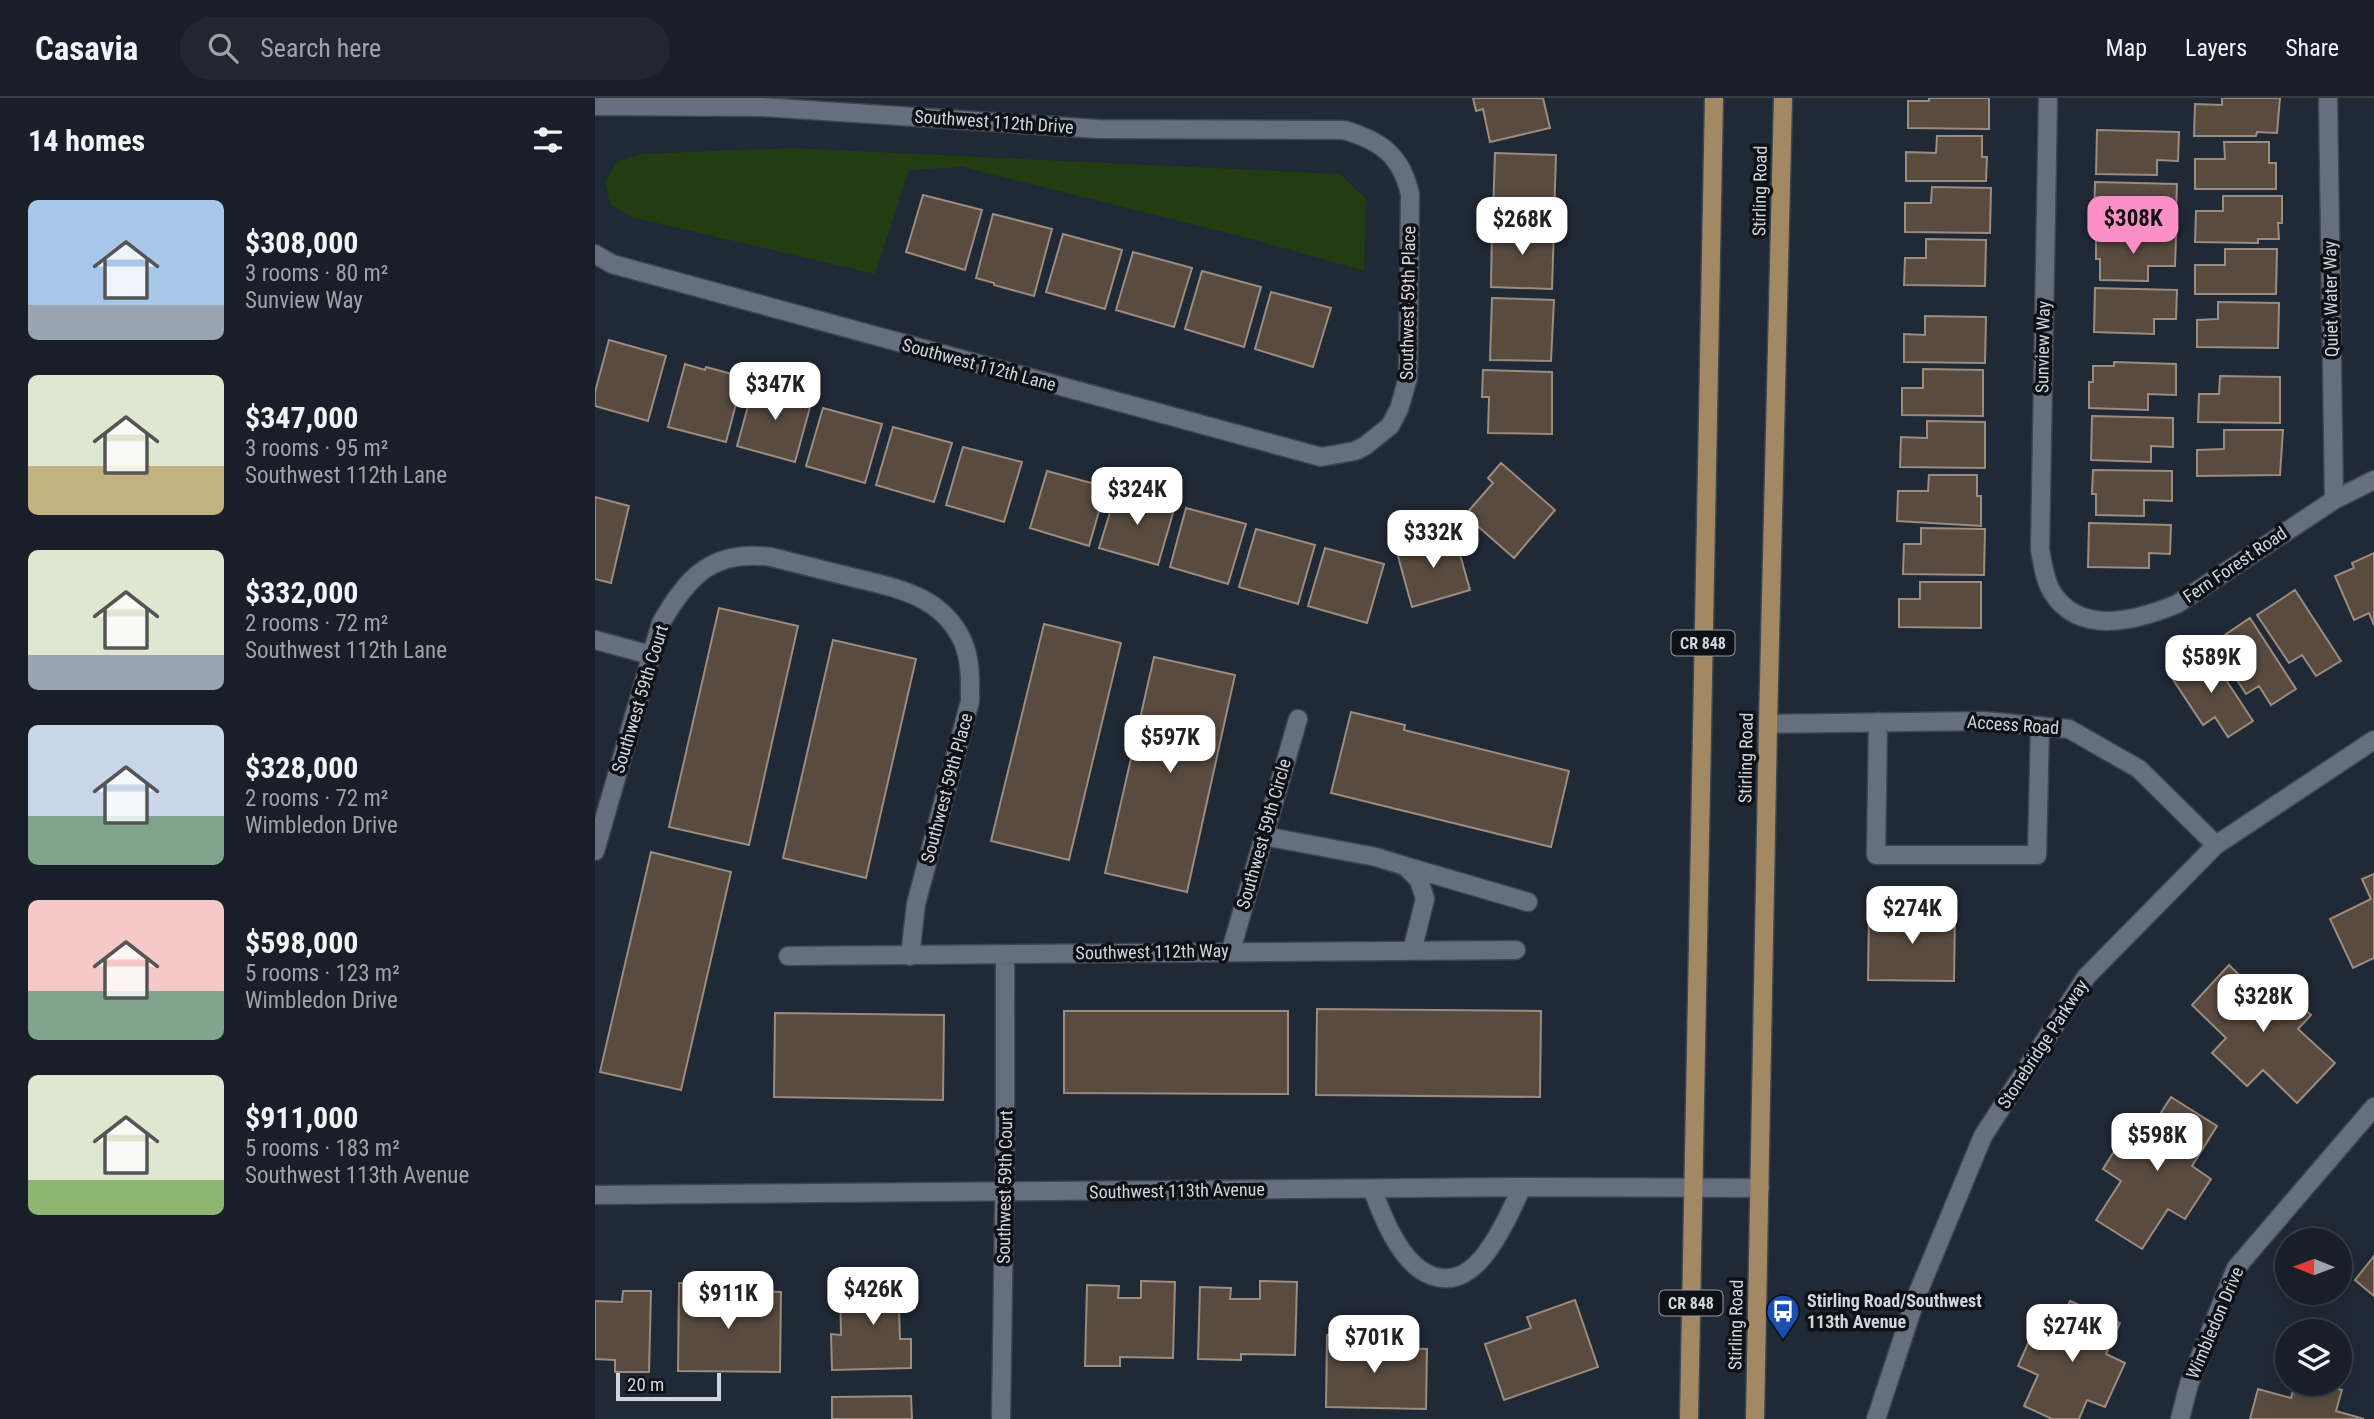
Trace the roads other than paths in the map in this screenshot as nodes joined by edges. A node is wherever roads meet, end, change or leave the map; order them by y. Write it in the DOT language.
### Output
graph roads {
  1 [pos="1714,98"];
  2 [pos="1783,98"];
  3 [pos="2048,98"];
  4 [pos="2328,98"];
  5 [pos="595,106"];
  6 [pos="1388,150"];
  7 [pos="595,254"];
  8 [pos="1365,446"];
  9 [pos="2374,481"];
  10 [pos="2333,499"];
  11 [pos="2052,593"];
  12 [pos="952,624"];
  13 [pos="595,640"];
  14 [pos="651,655"];
  15 [pos="1298,719"];
  16 [pos="1878,722"];
  17 [pos="1768,724"];
  18 [pos="2040,726"];
  19 [pos="2374,740"];
  20 [pos="1264,836"];
  21 [pos="2216,845"];
  22 [pos="595,851"];
  23 [pos="1405,866"];
  24 [pos="1528,902"];
  25 [pos="1231,950"];
  26 [pos="1516,950"];
  27 [pos="1412,951"];
  28 [pos="1005,955"];
  29 [pos="788,956"];
  30 [pos="910,956"];
  31 [pos="2374,1107"];
  32 [pos="1522,1187"];
  33 [pos="1693,1188"];
  34 [pos="1760,1188"];
  35 [pos="1372,1189"];
  36 [pos="1005,1192"];
  37 [pos="595,1195"];
  38 [pos="1001,1419"];
  39 [pos="1689,1419"];
  40 [pos="1755,1419"];
  41 [pos="1876,1419"];
  42 [pos="2181,1419"];
  1 -- 33 [label="main road, CR 848"];
  2 -- 17 [label="main road, Stirling Road"];
  3 -- 11 [label="street, Sunview Way"];
  4 -- 10 [label="street, Quiet Water Way"];
  5 -- 6 [label="street, Southwest 112th Drive"];
  6 -- 8 [label="street, Southwest 59th Place"];
  7 -- 8 [label="street, Southwest 112th Lane"];
  9 -- 10 [label="street, Fern Forest Road"];
  10 -- 11 [label="street, Fern Forest Road"];
  12 -- 14 [label="street, Southwest 59th Court"];
  12 -- 30 [label="street, Southwest 59th Place"];
  13 -- 14 [label="street"];
  14 -- 22 [label="street, Southwest 59th Court"];
  15 -- 20 [label="street, Southwest 59th Circle"];
  16 -- 17 [label="street, Access Road"];
  16 -- 18 [label="street, Access Road"];
  16 -- 18 [label="street"];
  17 -- 34 [label="main road, Stirling Road"];
  18 -- 21 [label="street, Access Road"];
  19 -- 21 [label="street, Stonebridge Parkway"];
  20 -- 23 [label="street"];
  20 -- 25 [label="street, Southwest 59th Circle"];
  21 -- 41 [label="street, Stonebridge Parkway"];
  23 -- 24 [label="street"];
  23 -- 27 [label="street"];
  25 -- 27 [label="street, Southwest 112th Way"];
  25 -- 28 [label="street, Southwest 112th Way"];
  26 -- 27 [label="street, Southwest 112th Way"];
  28 -- 30 [label="street, Southwest 112th Way"];
  28 -- 36 [label="street, Southwest 59th Court"];
  29 -- 30 [label="street, Southwest 112th Way"];
  31 -- 42 [label="street, Wimbledon Drive"];
  32 -- 33 [label="street, Southwest 113th Avenue"];
  32 -- 35 [label="street, Southwest 113th Avenue"];
  32 -- 35 [label="street"];
  33 -- 34 [label="street, Southwest 113th Avenue"];
  33 -- 39 [label="main road, CR 848"];
  34 -- 40 [label="main road, Stirling Road"];
  35 -- 36 [label="street, Southwest 113th Avenue"];
  36 -- 37 [label="street, Southwest 113th Avenue"];
  36 -- 38 [label="street, Southwest 59th Court"];
}
